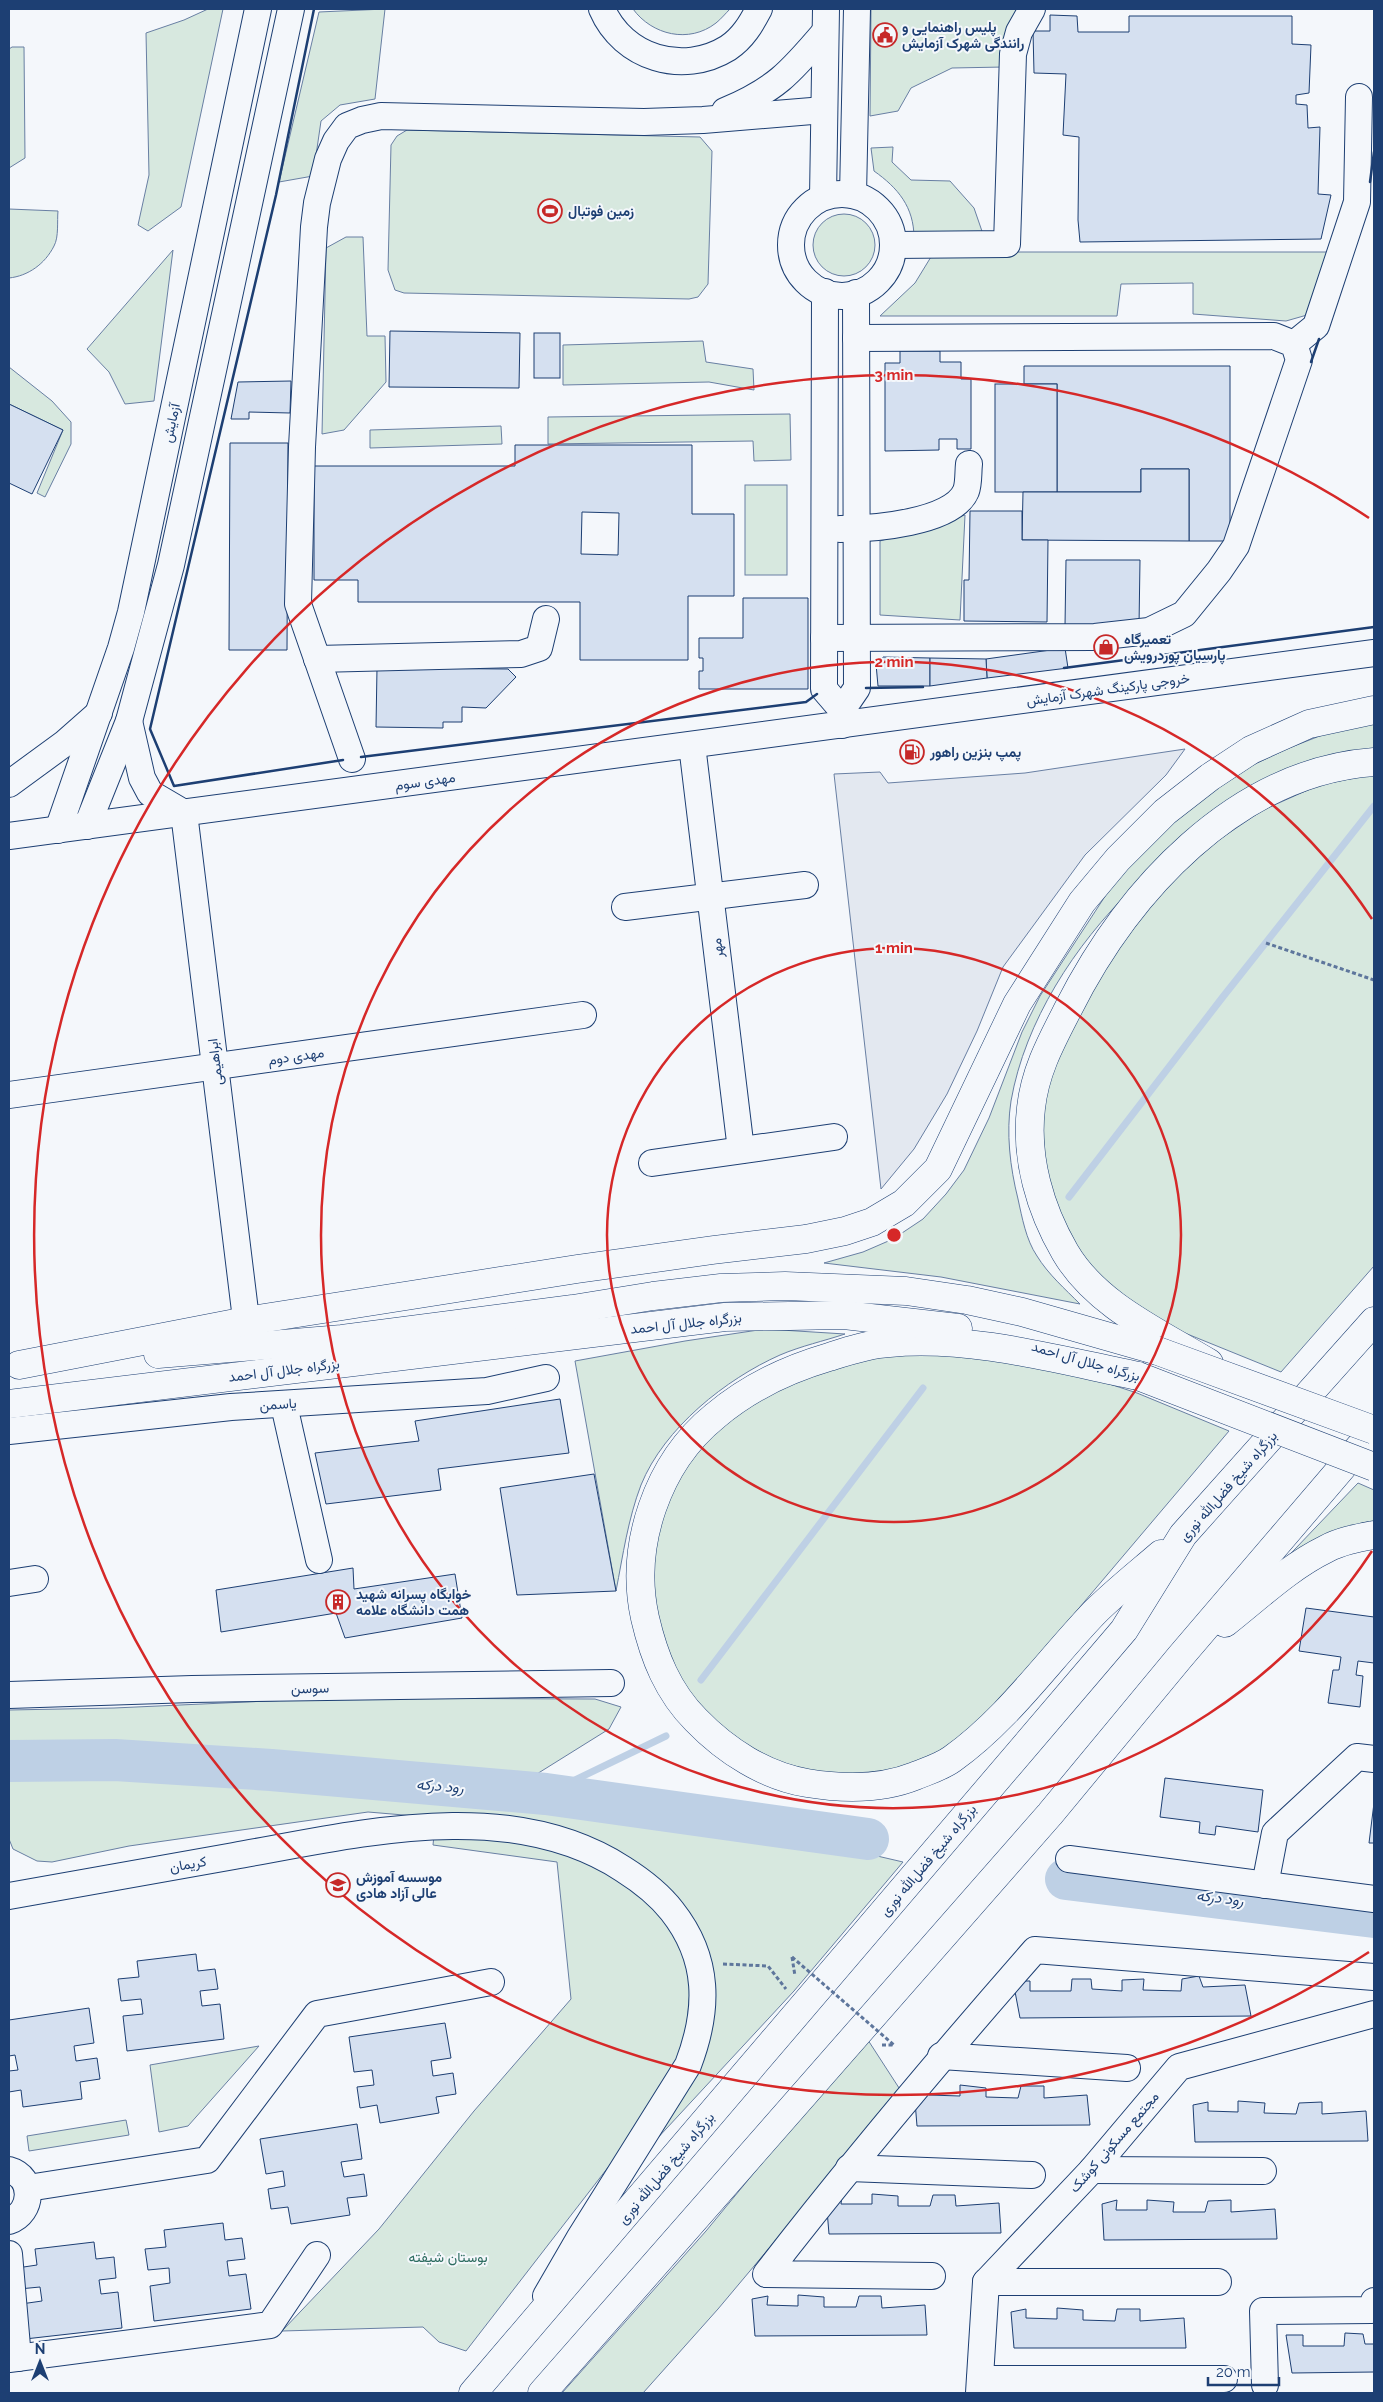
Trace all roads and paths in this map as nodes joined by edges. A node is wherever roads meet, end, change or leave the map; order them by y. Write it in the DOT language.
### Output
graph roads {
  1 [pos="258,9"];
  2 [pos="291,9"];
  3 [pos="602,9"];
  4 [pos="857,9"];
  5 [pos="1032,9"];
  6 [pos="760,12"];
  7 [pos="824,17"];
  8 [pos="1359,97"];
  9 [pos="824,110"];
  10 [pos="704,120"];
  11 [pos="853,195"];
  12 [pos="823,197"];
  13 [pos="894,245"];
  14 [pos="825,292"];
  15 [pos="856,293"];
  16 [pos="856,338"];
  17 [pos="1294,344"];
  18 [pos="969,464"];
  19 [pos="825,529"];
  20 [pos="857,529"];
  21 [pos="546,619"];
  22 [pos="824,638"];
  23 [pos="858,638"];
  24 [pos="1374,653"];
  25 [pos="317,659"];
  26 [pos="1374,710"];
  27 [pos="99,713"];
  28 [pos="842,717"];
  29 [pos="129,721"];
  30 [pos="692,745"];
  31 [pos="352,758"];
  32 [pos="1374,762"];
  33 [pos="9,784"];
  34 [pos="184,813"];
  35 [pos="87,826"];
  36 [pos="58,830"];
  37 [pos="9,836"];
  38 [pos="805,885"];
  39 [pos="711,897"];
  40 [pos="625,907"];
  41 [pos="1266,943"];
  42 [pos="1374,980"];
  43 [pos="583,1015"];
  44 [pos="215,1067"];
  45 [pos="9,1095"];
  46 [pos="834,1137"];
  47 [pos="741,1150"];
  48 [pos="652,1163"];
  49 [pos="245,1311"];
  50 [pos="1374,1321"];
  51 [pos="14,1366"];
  52 [pos="1138,1376"];
  53 [pos="1231,1376"];
  54 [pos="546,1378"];
  55 [pos="9,1404"];
  56 [pos="286,1414"];
  57 [pos="1374,1430"];
  58 [pos="9,1431"];
  59 [pos="1374,1467"];
  60 [pos="1183,1535"];
  61 [pos="1374,1535"];
  62 [pos="319,1560"];
  63 [pos="35,1579"];
  64 [pos="9,1583"];
  65 [pos="1180,1657"];
  66 [pos="611,1683"];
  67 [pos="9,1695"];
  68 [pos="1374,1759"];
  69 [pos="1069,1859"];
  70 [pos="1265,1885"];
  71 [pos="9,1896"];
  72 [pos="1374,1899"];
  73 [pos="792,1957"];
  74 [pos="699,1963"];
  75 [pos="1374,1977"];
  76 [pos="490,1982"];
  77 [pos="801,2009"];
  78 [pos="1374,2014"];
  79 [pos="894,2045"];
  80 [pos="941,2056"];
  81 [pos="1126,2068"];
  82 [pos="849,2168"];
  83 [pos="9,2170"];
  84 [pos="1092,2170"];
  85 [pos="1263,2172"];
  86 [pos="1032,2175"];
  87 [pos="28,2188"];
  88 [pos="9,2221"];
  89 [pos="9,2254"];
  90 [pos="317,2254"];
  91 [pos="932,2276"];
  92 [pos="986,2282"];
  93 [pos="1218,2282"];
  94 [pos="1373,2307"];
  95 [pos="521,2338"];
  96 [pos="13,2358"];
  97 [pos="1224,2379"];
  98 [pos="1265,2385"];
  99 [pos="980,2386"];
  100 [pos="474,2393"];
  101 [pos="542,2393"];
  1 -- 27 [label="street, آزمایش"];
  2 -- 29 [label="street"];
  3 -- 6 [label="street"];
  4 -- 11 [label="street"];
  5 -- 13 [label="street"];
  7 -- 9 [label="street"];
  7 -- 10 [label="street"];
  8 -- 17 [label="street"];
  9 -- 10 [label="street"];
  9 -- 12 [label="street"];
  10 -- 25 [label="street"];
  11 -- 12 [label="street"];
  11 -- 13 [label="street"];
  12 -- 14 [label="street"];
  13 -- 15 [label="street"];
  14 -- 15 [label="street"];
  14 -- 19 [label="street"];
  15 -- 16 [label="street"];
  16 -- 17 [label="street"];
  16 -- 20 [label="street"];
  17 -- 23 [label="street"];
  18 -- 20 [label="street"];
  19 -- 20 [label="street"];
  19 -- 22 [label="street"];
  20 -- 23 [label="street"];
  21 -- 25 [label="street"];
  22 -- 23 [label="street"];
  22 -- 28 [label="street"];
  23 -- 28 [label="street"];
  24 -- 28 [label="street, خروجی پارکینگ شهرک آزمایش"];
  25 -- 31 [label="street"];
  26 -- 51 [label="highway"];
  27 -- 33 [label="street"];
  27 -- 36 [label="street, آزمایش"];
  28 -- 30 [label="street, مهدی سوم"];
  29 -- 34 [label="street"];
  29 -- 35 [label="street"];
  30 -- 34 [label="street, مهدی سوم"];
  30 -- 39 [label="street, مهر"];
  32 -- 53 [label="highway"];
  34 -- 35 [label="street, مهدی سوم"];
  34 -- 44 [label="street, ابراهیمی"];
  35 -- 36 [label="street, مهدی سوم"];
  36 -- 37 [label="street, مهدی سوم"];
  38 -- 39 [label="street"];
  39 -- 40 [label="street"];
  39 -- 47 [label="street, مهر"];
  41 -- 42 [label="path"];
  43 -- 44 [label="street, مهدی دوم"];
  44 -- 45 [label="street, مهدی دوم"];
  44 -- 49 [label="street, ابراهیمی"];
  46 -- 47 [label="street"];
  47 -- 48 [label="street"];
  50 -- 60 [label="highway, بزرگراه شیخ فضل‌الله نوری"];
  51 -- 53 [label="highway, بزرگراه جلال آل احمد, bridge"];
  52 -- 55 [label="highway, بزرگراه جلال آل احمد"];
  52 -- 59 [label="highway, بزرگراه جلال آل احمد, bridge"];
  52 -- 60 [label="highway"];
  53 -- 57 [label="highway, بزرگراه جلال آل احمد, bridge"];
  54 -- 58 [label="street, یاسمن"];
  56 -- 62 [label="street"];
  57 -- 65 [label="highway"];
  60 -- 77 [label="highway, بزرگراه شیخ فضل‌الله نوری"];
  61 -- 65 [label="highway"];
  63 -- 64 [label="street"];
  65 -- 101 [label="highway"];
  66 -- 67 [label="street, سوسن"];
  68 -- 70 [label="street"];
  69 -- 70 [label="street"];
  70 -- 72 [label="street"];
  71 -- 74 [label="street, کریمان"];
  73 -- 79 [label="path, bridge"];
  74 -- 77 [label="path"];
  74 -- 95 [label="street, کریمان"];
  75 -- 80 [label="street"];
  76 -- 87 [label="street"];
  77 -- 95 [label="highway, بزرگراه شیخ فضل‌الله نوری"];
  78 -- 84 [label="street, مجتمع مسکونی کوشک"];
  80 -- 81 [label="street"];
  80 -- 82 [label="street"];
  82 -- 86 [label="street"];
  82 -- 91 [label="street"];
  83 -- 87 [label="street"];
  84 -- 85 [label="street"];
  84 -- 92 [label="street, مجتمع مسکونی کوشک"];
  87 -- 88 [label="street"];
  89 -- 96 [label="street"];
  90 -- 96 [label="street"];
  92 -- 93 [label="street"];
  92 -- 99 [label="street"];
  94 -- 98 [label="street"];
  95 -- 100 [label="highway, بزرگراه شیخ فضل‌الله نوری"];
  97 -- 99 [label="street"];
}
